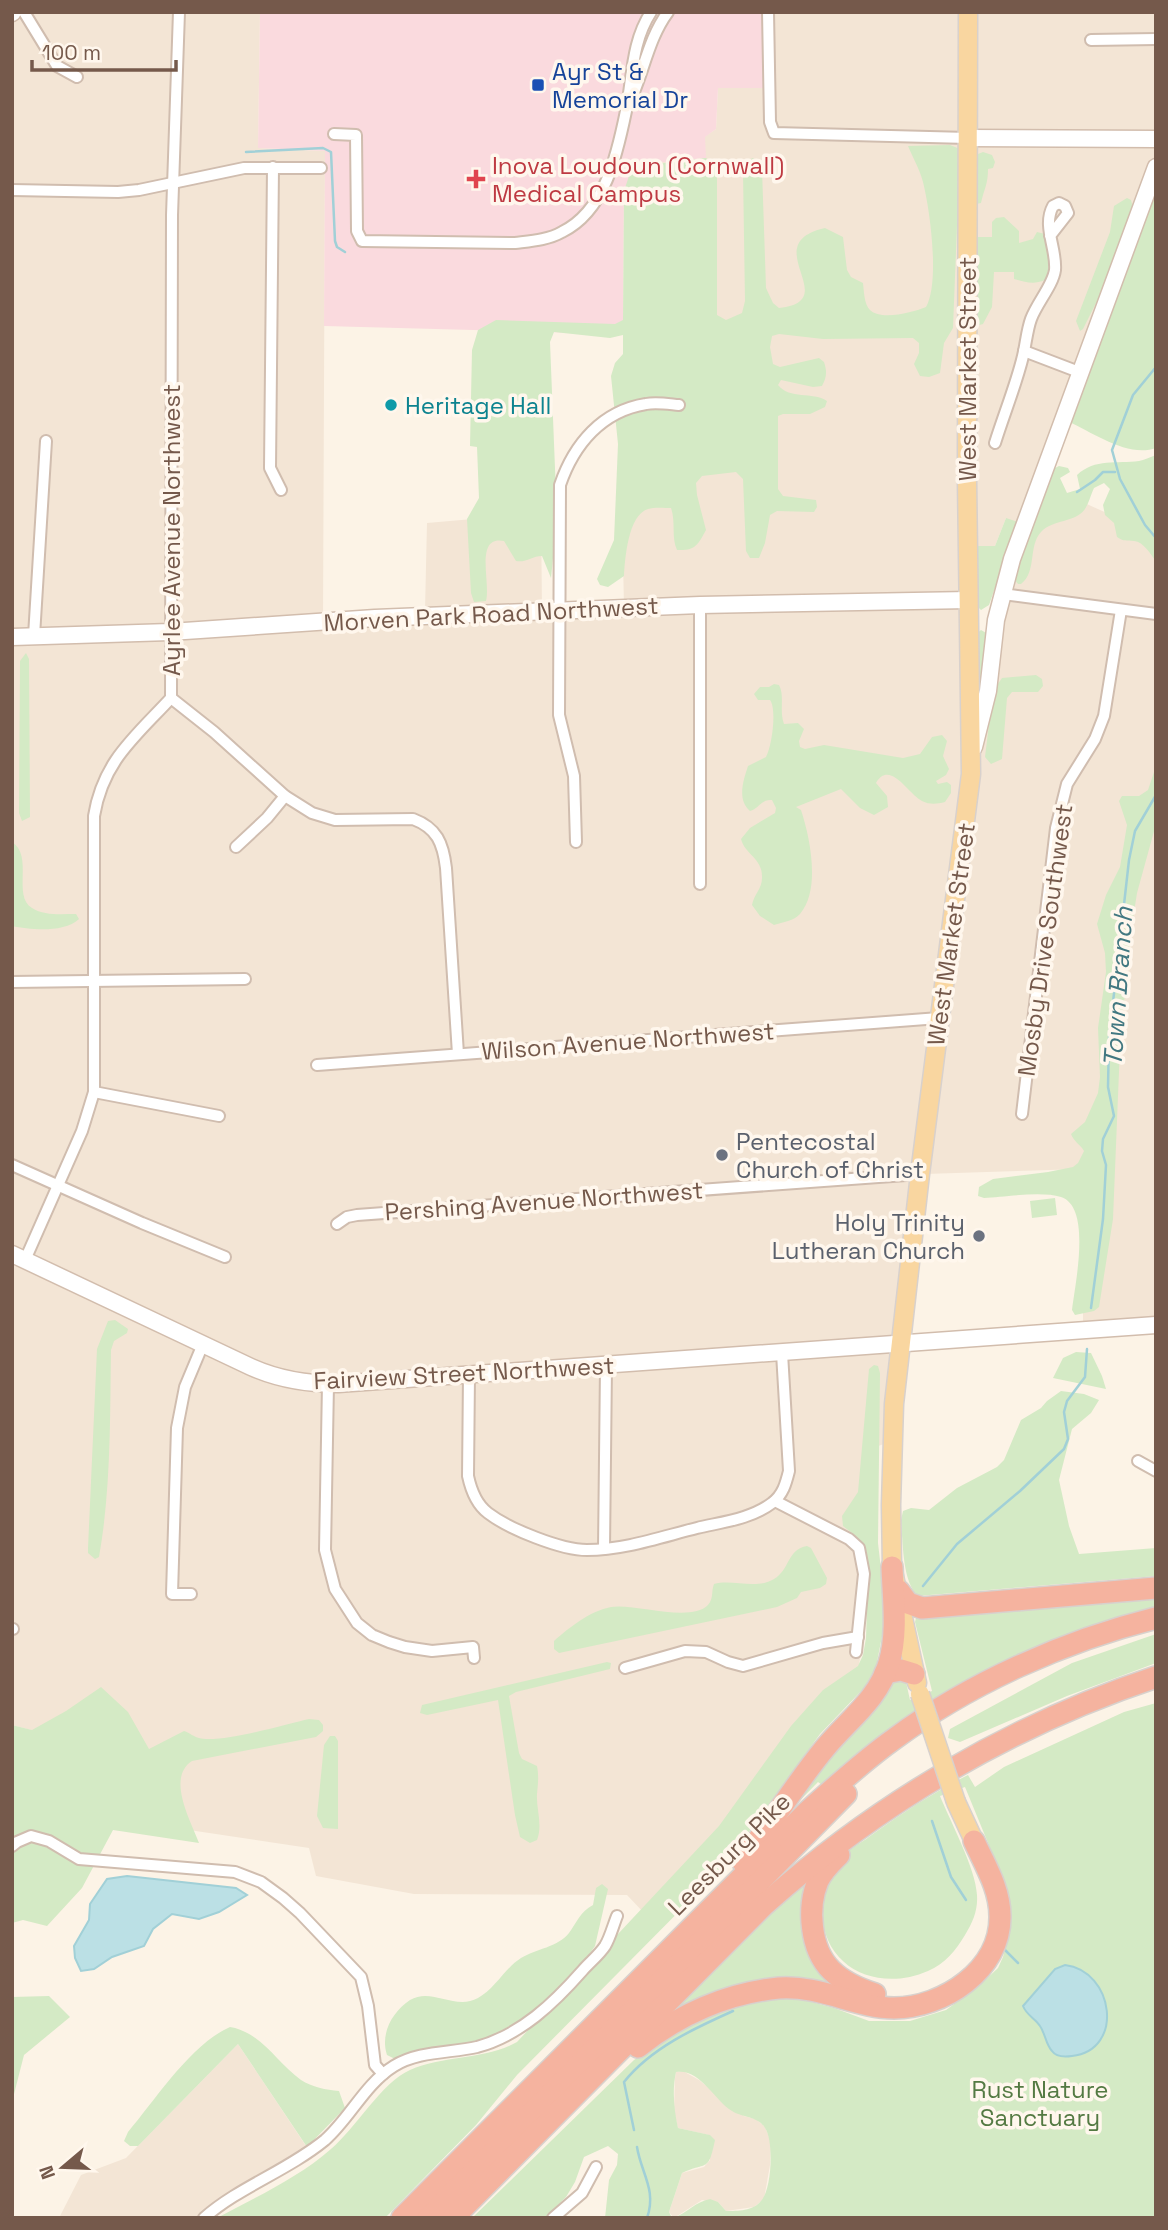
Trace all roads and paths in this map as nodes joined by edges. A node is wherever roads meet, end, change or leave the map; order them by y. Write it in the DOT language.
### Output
graph roads {
  1 [pos="24,12"];
  2 [pos="179,12"];
  3 [pos="651,12"];
  4 [pos="668,12"];
  5 [pos="768,12"];
  6 [pos="968,12"];
  7 [pos="1156,38"];
  8 [pos="1091,40"];
  9 [pos="77,77"];
  10 [pos="626,110"];
  11 [pos="334,134"];
  12 [pos="968,138"];
  13 [pos="1156,139"];
  14 [pos="273,167"];
  15 [pos="1156,167"];
  16 [pos="321,168"];
  17 [pos="174,183"];
  18 [pos="12,190"];
  19 [pos="1051,236"];
  20 [pos="1024,354"];
  21 [pos="1078,375"];
  22 [pos="679,405"];
  23 [pos="46,441"];
  24 [pos="995,443"];
  25 [pos="281,490"];
  26 [pos="1003,594"];
  27 [pos="970,600"];
  28 [pos="700,605"];
  29 [pos="560,610"];
  30 [pos="1121,611"];
  31 [pos="1156,614"];
  32 [pos="970,619"];
  33 [pos="996,620"];
  34 [pos="170,632"];
  35 [pos="34,636"];
  36 [pos="12,637"];
  37 [pos="171,698"];
  38 [pos="971,757"];
  39 [pos="285,796"];
  40 [pos="576,842"];
  41 [pos="236,847"];
  42 [pos="700,884"];
  43 [pos="245,979"];
  44 [pos="12,982"];
  45 [pos="95,982"];
  46 [pos="939,1018"];
  47 [pos="458,1054"];
  48 [pos="317,1065"];
  49 [pos="94,1092"];
  50 [pos="1022,1114"];
  51 [pos="219,1116"];
  52 [pos="12,1165"];
  53 [pos="920,1174"];
  54 [pos="58,1186"];
  55 [pos="337,1224"];
  56 [pos="19,1257"];
  57 [pos="225,1257"];
  58 [pos="1156,1325"];
  59 [pos="203,1344"];
  60 [pos="900,1344"];
  61 [pos="782,1353"];
  62 [pos="606,1366"];
  63 [pos="469,1375"];
  64 [pos="328,1384"];
  65 [pos="1138,1461"];
  66 [pos="1156,1471"];
  67 [pos="775,1501"];
  68 [pos="604,1549"];
  69 [pos="892,1567"];
  70 [pos="1156,1588"];
  71 [pos="899,1591"];
  72 [pos="191,1594"];
  73 [pos="1156,1618"];
  74 [pos="858,1637"];
  75 [pos="856,1652"];
  76 [pos="474,1658"];
  77 [pos="625,1668"];
  78 [pos="885,1673"];
  79 [pos="1156,1677"];
  80 [pos="917,1684"];
  81 [pos="895,1738"];
  82 [pos="863,1825"];
  83 [pos="974,1841"];
  84 [pos="12,1846"];
  85 [pos="725,1896"];
  86 [pos="617,1916"];
  87 [pos="383,2074"];
  88 [pos="596,2167"];
  89 [pos="504,2168"];
  90 [pos="204,2218"];
  91 [pos="402,2218"];
  92 [pos="428,2218"];
  93 [pos="453,2218"];
  94 [pos="554,2218"];
  1 -- 9 [label="street"];
  2 -- 17 [label="street, Ayrlee Avenue Northwest"];
  3 -- 10 [label="street"];
  4 -- 10 [label="street"];
  5 -- 12 [label="street"];
  6 -- 12 [label="main road, West Market Street"];
  7 -- 8 [label="street"];
  10 -- 11 [label="street"];
  12 -- 13 [label="street"];
  12 -- 27 [label="main road, West Market Street"];
  14 -- 16 [label="street"];
  14 -- 17 [label="street"];
  14 -- 25 [label="street"];
  15 -- 21 [label="street"];
  17 -- 18 [label="street"];
  17 -- 34 [label="street, Ayrlee Avenue Northwest"];
  19 -- 20 [label="street"];
  20 -- 21 [label="street"];
  20 -- 24 [label="street"];
  21 -- 26 [label="street"];
  22 -- 29 [label="street"];
  23 -- 35 [label="street"];
  26 -- 30 [label="street"];
  26 -- 33 [label="street"];
  27 -- 28 [label="street, Morven Park Road Northwest"];
  27 -- 32 [label="main road, West Market Street"];
  28 -- 29 [label="street, Morven Park Road Northwest"];
  28 -- 42 [label="street"];
  29 -- 34 [label="street, Morven Park Road Northwest"];
  29 -- 40 [label="street"];
  30 -- 31 [label="street"];
  30 -- 50 [label="street, Mosby Drive Southwest"];
  32 -- 33 [label="street"];
  32 -- 38 [label="main road, West Market Street"];
  33 -- 38 [label="street"];
  34 -- 35 [label="street, Morven Park Road Northwest"];
  34 -- 37 [label="street, Ayrlee Avenue Northwest"];
  35 -- 36 [label="street, Morven Park Road Northwest"];
  37 -- 39 [label="street"];
  37 -- 45 [label="street, Ayrlee Avenue Northwest"];
  38 -- 46 [label="main road, West Market Street"];
  39 -- 41 [label="street"];
  39 -- 47 [label="street"];
  43 -- 45 [label="street"];
  44 -- 45 [label="street"];
  45 -- 49 [label="street, Ayrlee Avenue Northwest"];
  46 -- 47 [label="street, Wilson Avenue Northwest"];
  46 -- 53 [label="main road, West Market Street"];
  47 -- 48 [label="street, Wilson Avenue Northwest"];
  49 -- 51 [label="street"];
  49 -- 54 [label="street, Ayrlee Avenue Northwest"];
  52 -- 54 [label="street"];
  53 -- 55 [label="street, Pershing Avenue Northwest"];
  53 -- 60 [label="main road, West Market Street"];
  54 -- 56 [label="street, Ayrlee Avenue Northwest"];
  54 -- 57 [label="street"];
  56 -- 59 [label="street, Fairview Street Northwest"];
  58 -- 60 [label="street, Fairview Street Northwest"];
  59 -- 64 [label="street, Fairview Street Northwest"];
  59 -- 72 [label="street"];
  60 -- 61 [label="street, Fairview Street Northwest"];
  60 -- 69 [label="main road, West Market Street"];
  61 -- 62 [label="street, Fairview Street Northwest"];
  61 -- 67 [label="street"];
  62 -- 63 [label="street, Fairview Street Northwest"];
  62 -- 68 [label="street"];
  63 -- 64 [label="street, Fairview Street Northwest"];
  63 -- 68 [label="street"];
  64 -- 76 [label="street"];
  65 -- 66 [label="street"];
  67 -- 68 [label="street"];
  67 -- 74 [label="street"];
  69 -- 71 [label="main road, West Market Street"];
  69 -- 78 [label="highway"];
  70 -- 71 [label="highway"];
  71 -- 80 [label="main road, West Market Street"];
  73 -- 81 [label="highway, Leesburg Pike"];
  74 -- 75 [label="street"];
  74 -- 77 [label="street"];
  78 -- 80 [label="highway"];
  78 -- 85 [label="highway"];
  79 -- 82 [label="highway"];
  80 -- 83 [label="main road, West Market Street, bridge"];
  81 -- 85 [label="highway, Leesburg Pike"];
  81 -- 92 [label="highway"];
  82 -- 83 [label="highway"];
  82 -- 89 [label="highway"];
  83 -- 89 [label="highway"];
  84 -- 87 [label="street"];
  85 -- 91 [label="highway, Leesburg Pike"];
  86 -- 87 [label="street"];
  87 -- 90 [label="street"];
  88 -- 94 [label="street"];
  89 -- 93 [label="highway"];
}
